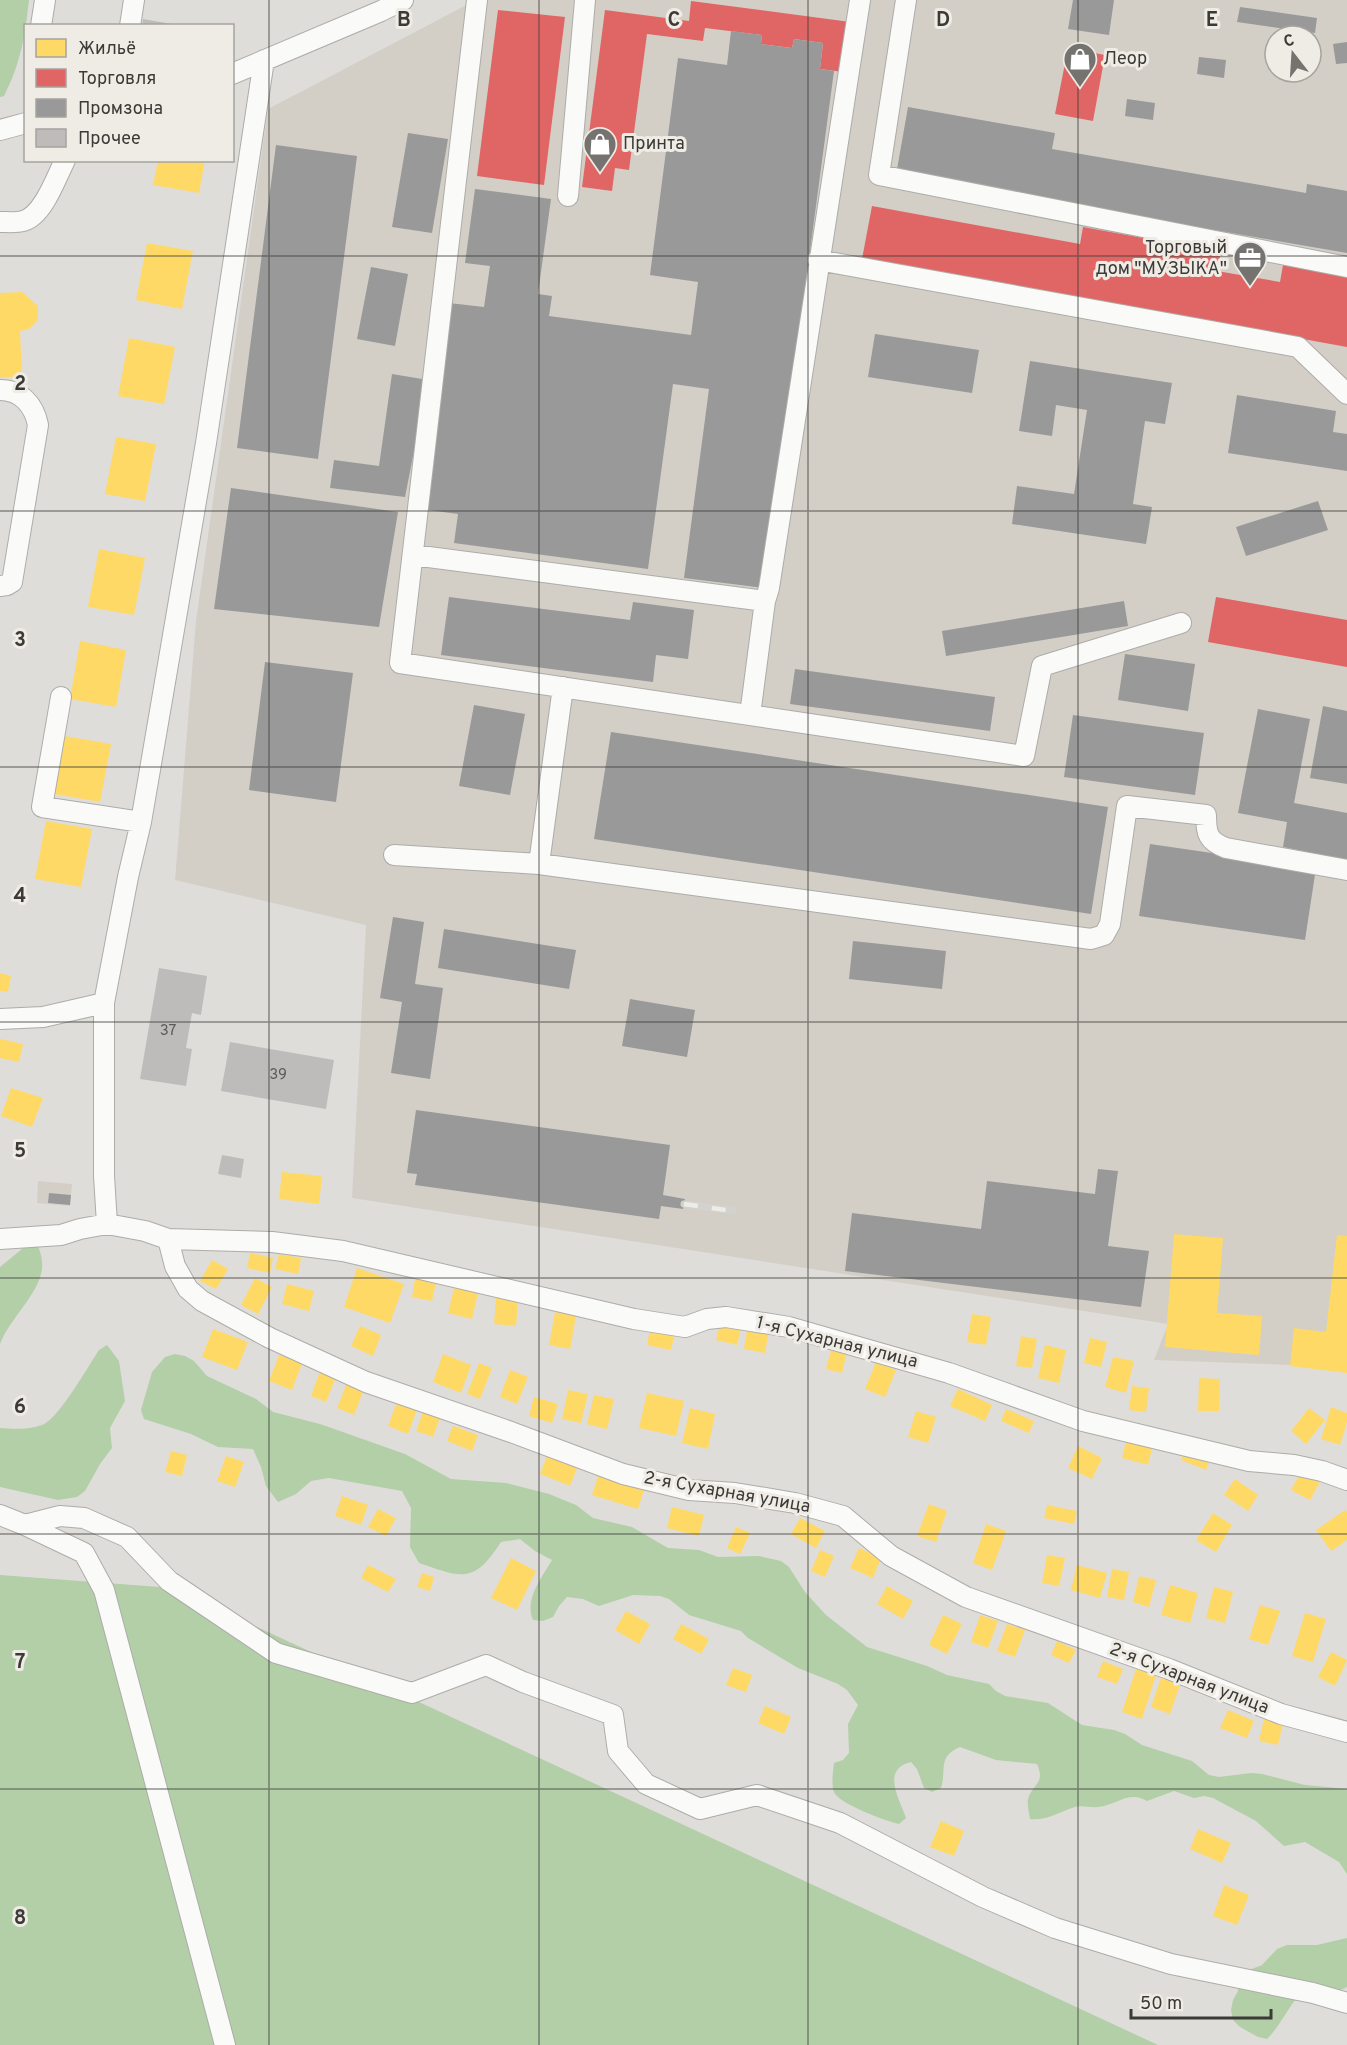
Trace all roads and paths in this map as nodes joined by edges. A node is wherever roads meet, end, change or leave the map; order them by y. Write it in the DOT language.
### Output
graph roads {
  1 [pos="45,0"];
  2 [pos="134,0"];
  3 [pos="403,0"];
  4 [pos="477,0"];
  5 [pos="585,0"];
  6 [pos="860,0"];
  7 [pos="906,0"];
  8 [pos="41,24"];
  9 [pos="130,24"];
  10 [pos="264,60"];
  11 [pos="234,73"];
  12 [pos="24,124"];
  13 [pos="0,130"];
  14 [pos="64,162"];
  15 [pos="568,196"];
  16 [pos="0,222"];
  17 [pos="818,260"];
  18 [pos="1347,267"];
  19 [pos="0,390"];
  20 [pos="1347,393"];
  21 [pos="413,555"];
  22 [pos="0,588"];
  23 [pos="765,601"];
  24 [pos="1181,623"];
  25 [pos="563,687"];
  26 [pos="61,697"];
  27 [pos="750,715"];
  28 [pos="141,822"];
  29 [pos="394,855"];
  30 [pos="538,864"];
  31 [pos="1347,870"];
  32 [pos="104,1003"];
  33 [pos="0,1019"];
  34 [pos="107,1224"];
  35 [pos="0,1239"];
  36 [pos="168,1239"];
  37 [pos="1347,1480"];
  38 [pos="0,1515"];
  39 [pos="25,1525"];
  40 [pos="1347,1732"];
  41 [pos="1347,2003"];
  42 [pos="225,2045"];
  1 -- 8 [label="street"];
  2 -- 9 [label="street"];
  3 -- 10 [label="street"];
  4 -- 21 [label="street"];
  5 -- 15 [label="street"];
  6 -- 17 [label="street"];
  7 -- 18 [label="street"];
  10 -- 11 [label="street"];
  10 -- 28 [label="street"];
  12 -- 13 [label="street"];
  14 -- 16 [label="street"];
  17 -- 20 [label="street"];
  17 -- 23 [label="street"];
  19 -- 22 [label="street"];
  21 -- 23 [label="street"];
  21 -- 25 [label="street"];
  23 -- 27 [label="street"];
  24 -- 27 [label="street"];
  25 -- 27 [label="street"];
  25 -- 30 [label="street"];
  26 -- 28 [label="street"];
  28 -- 32 [label="street"];
  29 -- 30 [label="street"];
  30 -- 31 [label="street"];
  32 -- 33 [label="street"];
  32 -- 34 [label="street"];
  34 -- 35 [label="street"];
  34 -- 36 [label="street, 1-я Сухарная улица"];
  36 -- 37 [label="street, 1-я Сухарная улица"];
  36 -- 40 [label="street, 2-я Сухарная улица"];
  38 -- 39 [label="street"];
  39 -- 41 [label="street"];
  39 -- 42 [label="street"];
}
